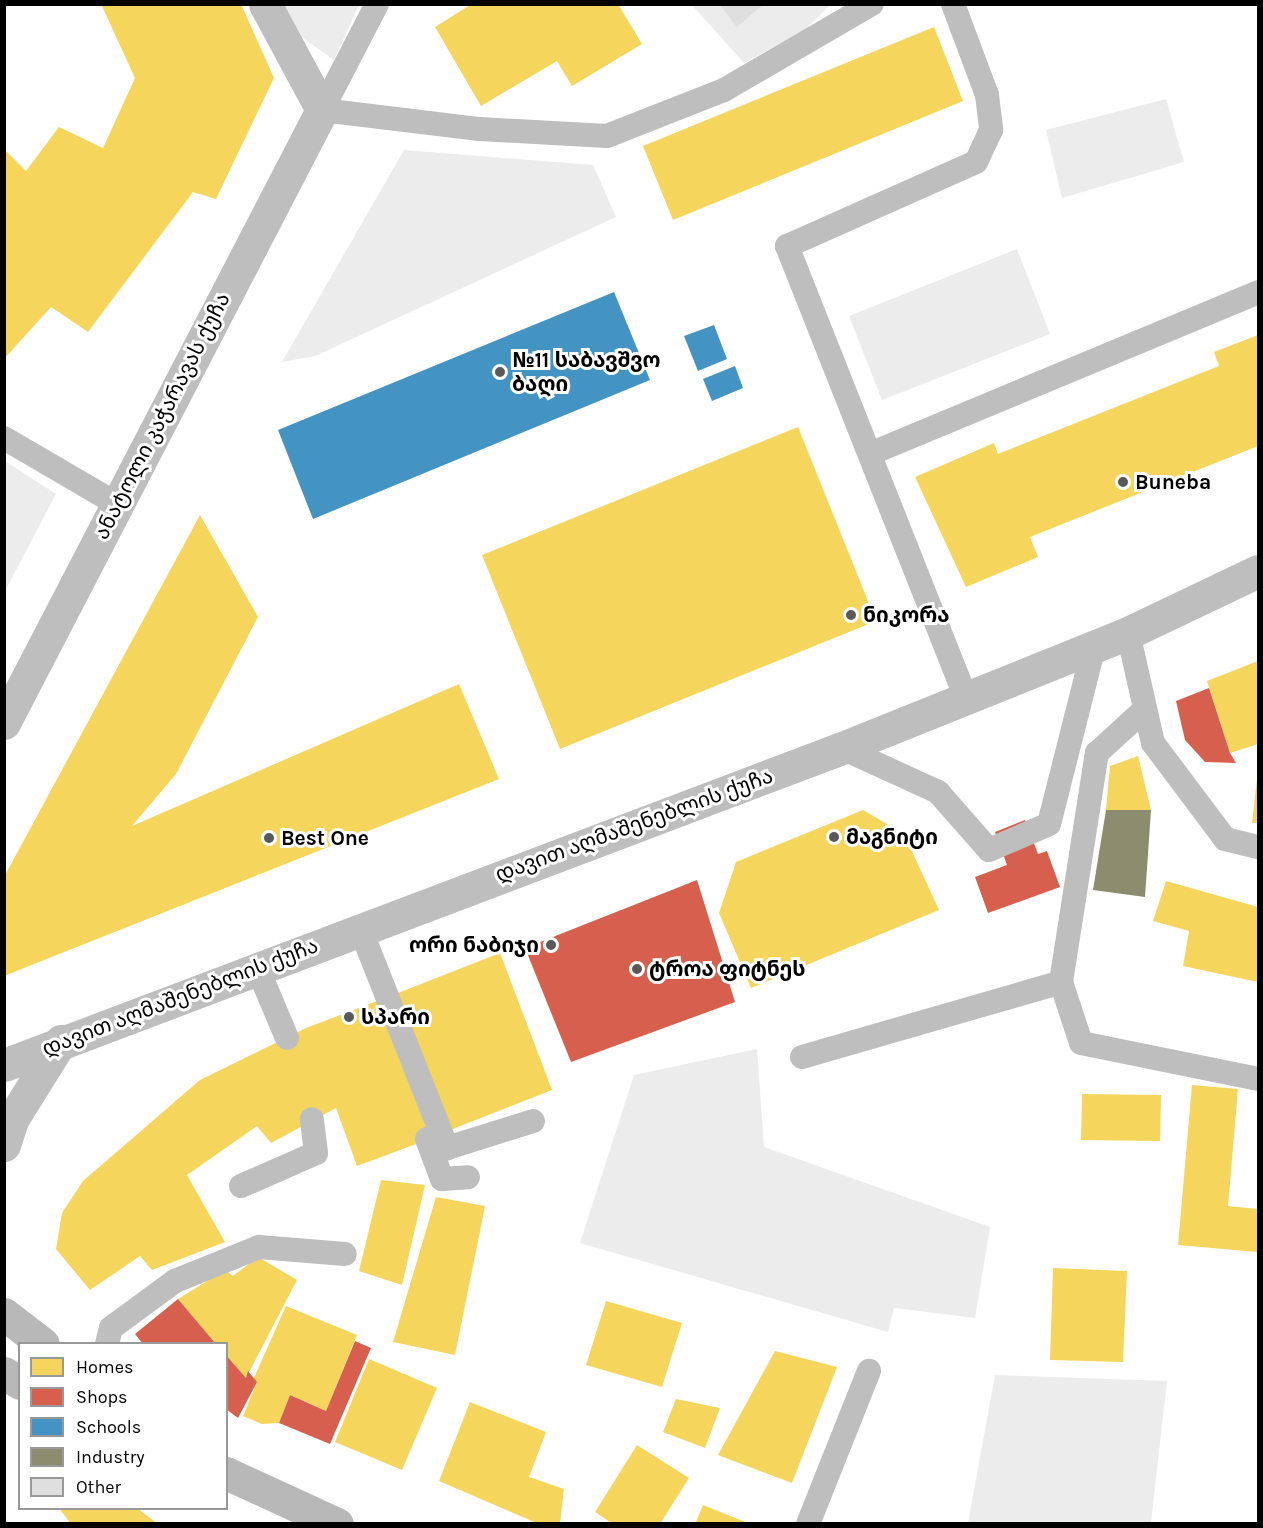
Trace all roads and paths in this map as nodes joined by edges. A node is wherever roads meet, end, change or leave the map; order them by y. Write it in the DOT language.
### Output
graph roads {
  1 [pos="266,4"];
  2 [pos="377,4"];
  3 [pos="872,4"];
  4 [pos="953,4"];
  5 [pos="322,110"];
  6 [pos="1258,292"];
  7 [pos="4,438"];
  8 [pos="872,453"];
  9 [pos="117,504"];
  10 [pos="1258,572"];
  11 [pos="1128,633"];
  12 [pos="1094,646"];
  13 [pos="965,696"];
  14 [pos="1143,711"];
  15 [pos="4,723"];
  16 [pos="842,748"];
  17 [pos="1258,847"];
  18 [pos="353,931"];
  19 [pos="257,967"];
  20 [pos="1061,982"];
  21 [pos="381,999"];
  22 [pos="287,1038"];
  23 [pos="60,1041"];
  24 [pos="802,1057"];
  25 [pos="4,1065"];
  26 [pos="1258,1079"];
  27 [pos="312,1119"];
  28 [pos="533,1121"];
  29 [pos="427,1139"];
  30 [pos="4,1145"];
  31 [pos="468,1178"];
  32 [pos="241,1186"];
  33 [pos="345,1254"];
  34 [pos="5,1314"];
  35 [pos="40,1342"];
  36 [pos="108,1342"];
  37 [pos="869,1371"];
  38 [pos="4,1373"];
  39 [pos="18,1382"];
  40 [pos="228,1474"];
  41 [pos="337,1524"];
  42 [pos="808,1524"];
  1 -- 5 [label="street"];
  2 -- 5 [label="lane"];
  3 -- 5 [label="lane"];
  4 -- 8 [label="lane"];
  5 -- 9 [label="street, ანატოლი კაჭარავას ქუჩა"];
  6 -- 8 [label="lane"];
  7 -- 9 [label="lane"];
  8 -- 13 [label="lane"];
  9 -- 15 [label="street, ანატოლი კაჭარავას ქუჩა"];
  10 -- 11 [label="street, დავით აღმაშენებლის ქუჩა"];
  11 -- 12 [label="street, დავით აღმაშენებლის ქუჩა"];
  11 -- 14 [label="lane"];
  12 -- 13 [label="street, დავით აღმაშენებლის ქუჩა"];
  12 -- 16 [label="lane"];
  13 -- 16 [label="street, დავით აღმაშენებლის ქუჩა"];
  14 -- 17 [label="lane"];
  14 -- 20 [label="lane"];
  16 -- 18 [label="street, დავით აღმაშენებლის ქუჩა"];
  18 -- 19 [label="street, დავით აღმაშენებლის ქუჩა"];
  18 -- 21 [label="lane"];
  18 -- 28 [label="lane"];
  19 -- 22 [label="lane"];
  19 -- 23 [label="street, დავით აღმაშენებლის ქუჩა"];
  20 -- 24 [label="lane"];
  20 -- 26 [label="lane"];
  23 -- 25 [label="street, დავით აღმაშენებლის ქუჩა"];
  23 -- 30 [label="street"];
  27 -- 32 [label="lane"];
  29 -- 31 [label="lane"];
  33 -- 36 [label="lane"];
  34 -- 35 [label="main road"];
  37 -- 42 [label="lane"];
  38 -- 39 [label="main road"];
  40 -- 41 [label="main road"];
}
